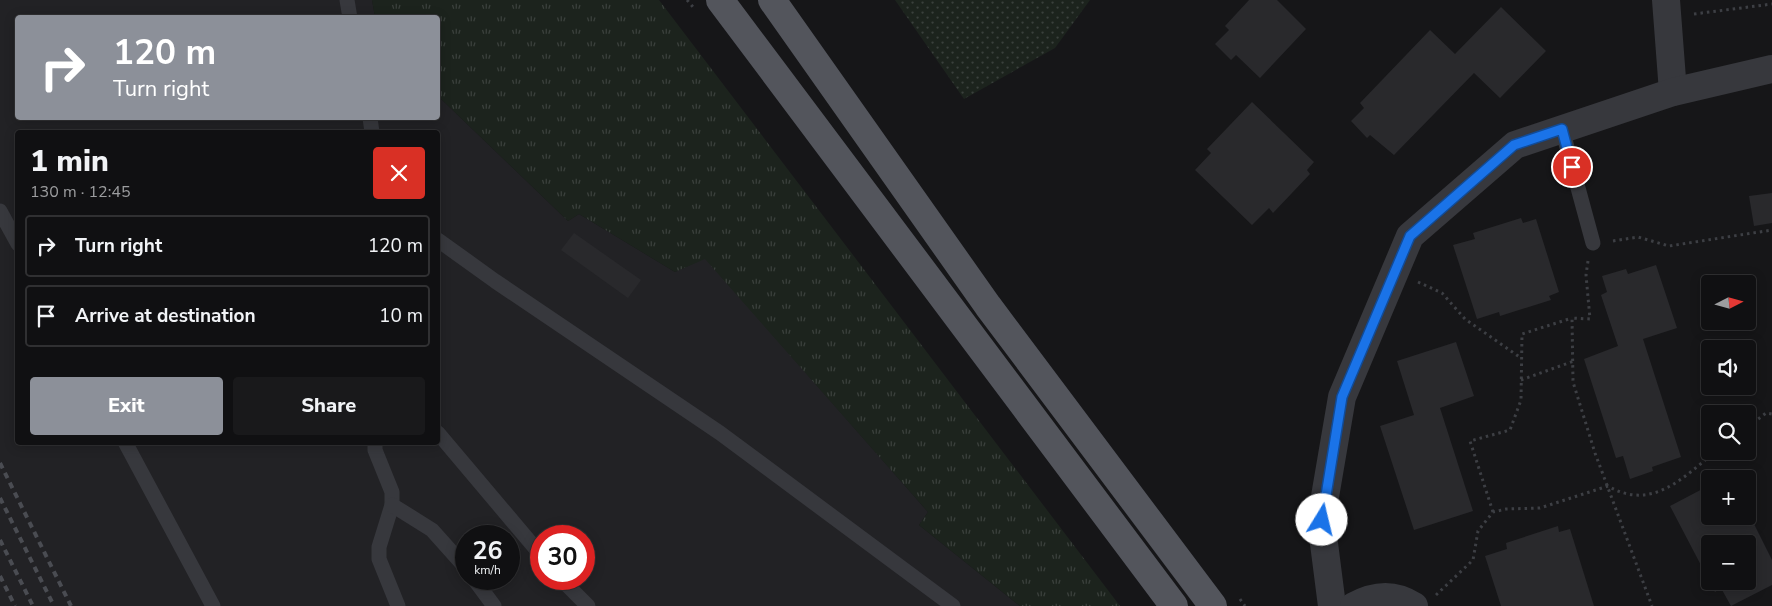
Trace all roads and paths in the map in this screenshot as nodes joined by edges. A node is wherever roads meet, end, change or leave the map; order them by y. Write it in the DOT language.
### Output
graph roads {
  1 [pos="347,0"];
  2 [pos="720,0"];
  3 [pos="772,0"];
  4 [pos="1772,4"];
  5 [pos="1666,8"];
  6 [pos="350,15"];
  7 [pos="1772,69"];
  8 [pos="1673,92"];
  9 [pos="1562,129"];
  10 [pos="0,212"];
  11 [pos="1772,230"];
  12 [pos="15,239"];
  13 [pos="440,241"];
  14 [pos="1593,243"];
  15 [pos="1396,270"];
  16 [pos="1572,318"];
  17 [pos="1521,358"];
  18 [pos="1574,361"];
  19 [pos="1521,380"];
  20 [pos="1772,414"];
  21 [pos="1756,421"];
  22 [pos="440,435"];
  23 [pos="127,445"];
  24 [pos="375,445"];
  25 [pos="1705,460"];
  26 [pos="1608,486"];
  27 [pos="392,505"];
  28 [pos="1493,512"];
  29 [pos="530,543"];
  30 [pos="455,556"];
  31 [pos="482,590"];
  32 [pos="572,590"];
  33 [pos="1423,603"];
  34 [pos="213,606"];
  35 [pos="398,606"];
  36 [pos="494,606"];
  37 [pos="588,606"];
  38 [pos="953,606"];
  39 [pos="1174,606"];
  40 [pos="1213,606"];
  41 [pos="1332,606"];
  42 [pos="1354,606"];
  43 [pos="1652,606"];
  1 -- 6 [label="lane"];
  2 -- 39 [label="main road"];
  3 -- 40 [label="main road"];
  4 -- 5 [label="path"];
  5 -- 8 [label="street"];
  7 -- 8 [label="street"];
  8 -- 9 [label="street"];
  9 -- 14 [label="lane"];
  9 -- 15 [label="street"];
  10 -- 12 [label="lane"];
  11 -- 14 [label="path"];
  13 -- 38 [label="lane"];
  14 -- 16 [label="path"];
  15 -- 17 [label="path"];
  15 -- 41 [label="street"];
  16 -- 17 [label="path"];
  16 -- 18 [label="path"];
  17 -- 19 [label="path"];
  18 -- 19 [label="path"];
  18 -- 26 [label="path"];
  19 -- 28 [label="path"];
  20 -- 21 [label="path"];
  22 -- 29 [label="lane"];
  23 -- 34 [label="lane"];
  24 -- 27 [label="lane"];
  25 -- 26 [label="path"];
  26 -- 28 [label="path"];
  26 -- 43 [label="path"];
  27 -- 30 [label="lane"];
  27 -- 35 [label="lane"];
  28 -- 33 [label="path"];
  31 -- 36 [label="lane"];
  32 -- 37 [label="lane"];
  33 -- 42 [label="street"];
}
